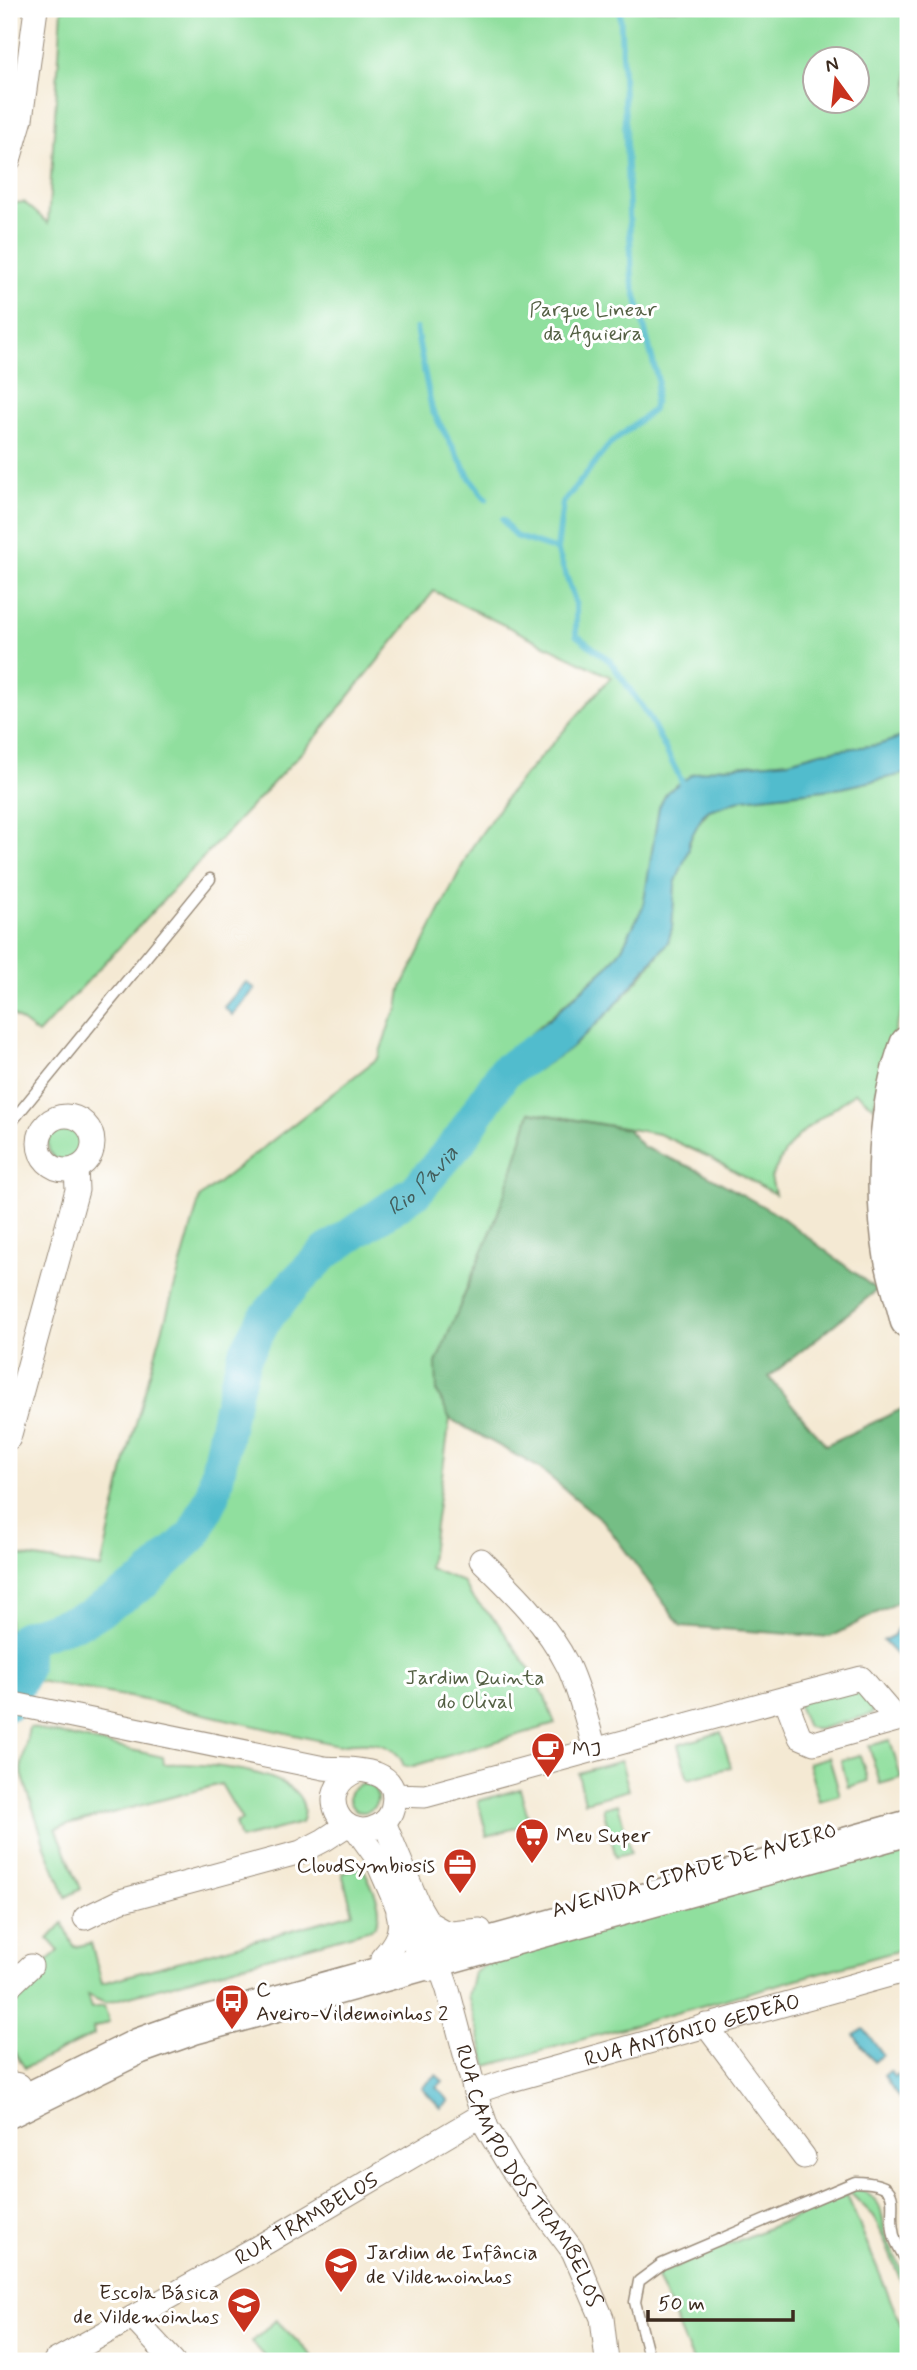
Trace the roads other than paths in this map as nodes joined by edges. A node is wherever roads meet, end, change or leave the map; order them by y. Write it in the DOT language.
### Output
graph roads {
  1 [pos="36,9"];
  2 [pos="9,160"];
  3 [pos="210,879"];
  4 [pos="908,1044"];
  5 [pos="9,1125"];
  6 [pos="76,1168"];
  7 [pos="908,1320"];
  8 [pos="9,1438"];
  9 [pos="481,1560"];
  10 [pos="785,1698"];
  11 [pos="9,1703"];
  12 [pos="903,1717"];
  13 [pos="595,1749"];
  14 [pos="286,1760"];
  15 [pos="357,1771"];
  16 [pos="394,1796"];
  17 [pos="908,1811"];
  18 [pos="346,1821"];
  19 [pos="384,1822"];
  20 [pos="908,1828"];
  21 [pos="85,1918"];
  22 [pos="483,1938"];
  23 [pos="425,1951"];
  24 [pos="31,1966"];
  25 [pos="908,1970"];
  26 [pos="9,1987"];
  27 [pos="706,2025"];
  28 [pos="16,2091"];
  29 [pos="475,2092"];
  30 [pos="482,2115"];
  31 [pos="804,2157"];
  32 [pos="908,2264"];
  33 [pos="133,2318"];
  34 [pos="55,2361"];
  35 [pos="173,2361"];
  36 [pos="607,2361"];
  37 [pos="650,2361"];
  1 -- 2 [label="street"];
  3 -- 5 [label="lane"];
  4 -- 7 [label="main road"];
  6 -- 8 [label="street"];
  9 -- 13 [label="street"];
  10 -- 12 [label="street"];
  10 -- 12 [label="street"];
  10 -- 13 [label="street"];
  11 -- 14 [label="street"];
  13 -- 16 [label="street"];
  14 -- 15 [label="street"];
  14 -- 18 [label="street"];
  15 -- 16 [label="street"];
  15 -- 18 [label="street"];
  16 -- 19 [label="street"];
  17 -- 22 [label="main road, AVENIDA CIDADE DE AVEIRO"];
  18 -- 19 [label="street"];
  18 -- 21 [label="street"];
  18 -- 23 [label="street"];
  19 -- 23 [label="street"];
  20 -- 22 [label="main road, AVENIDA CIDADE DE AVEIRO"];
  22 -- 23 [label="main road, AVENIDA CIDADE DE AVEIRO"];
  23 -- 28 [label="main road, AVENIDA CIDADE DE AVEIRO"];
  23 -- 28 [label="main road, AVENIDA CIDADE DE AVEIRO"];
  23 -- 29 [label="street, RUA CAMPO DOS TRAMBELOS"];
  24 -- 26 [label="street"];
  25 -- 27 [label="street, RUA ANTÓNIO GEDEÃO"];
  27 -- 29 [label="street, RUA ANTÓNIO GEDEÃO"];
  27 -- 31 [label="street"];
  29 -- 30 [label="street, RUA CAMPO DOS TRAMBELOS"];
  30 -- 33 [label="street, RUA TRAMBELOS"];
  30 -- 36 [label="street, RUA CAMPO DOS TRAMBELOS"];
  32 -- 37 [label="lane"];
  33 -- 34 [label="street, RUA TRAMBELOS"];
  33 -- 35 [label="street"];
}
